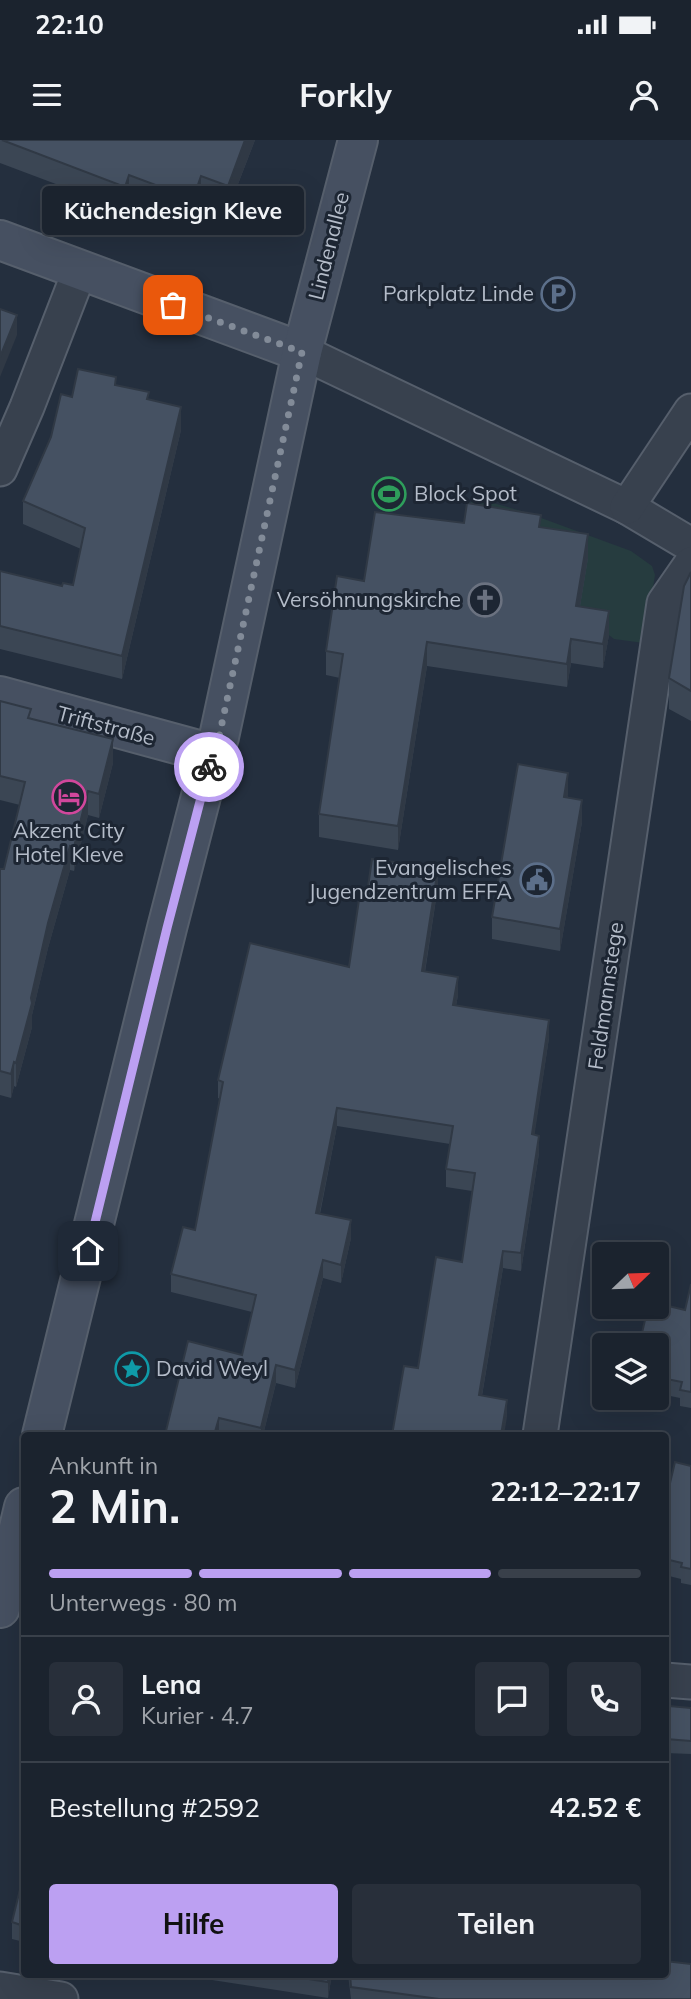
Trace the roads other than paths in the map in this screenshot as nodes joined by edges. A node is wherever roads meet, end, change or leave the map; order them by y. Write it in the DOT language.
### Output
graph roads {
  1 [pos="358,140"];
  2 [pos="0,240"];
  3 [pos="80,270"];
  4 [pos="302,352"];
  5 [pos="691,411"];
  6 [pos="0,468"];
  7 [pos="627,507"];
  8 [pos="691,545"];
  9 [pos="691,564"];
  10 [pos="0,696"];
  11 [pos="213,754"];
  12 [pos="43,1432"];
  13 [pos="540,1432"];
  14 [pos="21,1520"];
  15 [pos="0,1608"];
  16 [pos="669,1680"];
  17 [pos="691,1682"];
  18 [pos="0,1989"];
  19 [pos="61,1999"];
  1 -- 4 [label="main road, Lindenallee"];
  2 -- 3 [label="main road"];
  3 -- 4 [label="main road"];
  3 -- 6 [label="street"];
  4 -- 7 [label="street"];
  4 -- 11 [label="main road, Lindenallee"];
  5 -- 7 [label="street"];
  7 -- 8 [label="street"];
  9 -- 13 [label="street, Feldmannstege"];
  10 -- 11 [label="main road, Triftstraße"];
  11 -- 12 [label="main road, Lindenallee"];
  14 -- 15 [label="main road"];
  16 -- 17 [label="street"];
  18 -- 19 [label="street"];
}
